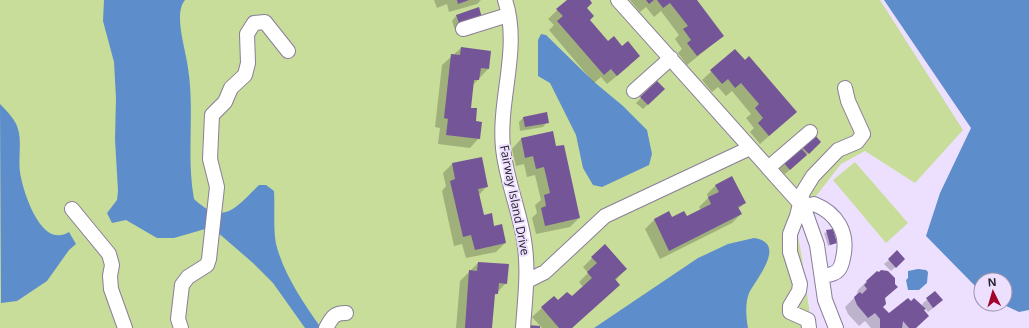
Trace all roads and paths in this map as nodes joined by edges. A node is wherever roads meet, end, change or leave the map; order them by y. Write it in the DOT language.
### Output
graph roads {
  1 [pos="505,0"];
  2 [pos="618,0"];
  3 [pos="508,15"];
  4 [pos="463,29"];
  5 [pos="288,51"];
  6 [pos="670,58"];
  7 [pos="845,88"];
  8 [pos="634,91"];
  9 [pos="810,132"];
  10 [pos="750,148"];
  11 [pos="768,168"];
  12 [pos="800,206"];
  13 [pos="72,209"];
  14 [pos="822,276"];
  15 [pos="527,281"];
  16 [pos="346,313"];
  17 [pos="125,328"];
  18 [pos="182,328"];
  19 [pos="326,328"];
  20 [pos="523,328"];
  21 [pos="809,328"];
  22 [pos="836,328"];
  1 -- 3 [label="lane, Fairway Island Drive"];
  2 -- 6 [label="lane"];
  3 -- 4 [label="lane"];
  3 -- 15 [label="lane, Fairway Island Drive"];
  5 -- 18 [label="lane"];
  6 -- 8 [label="lane"];
  6 -- 10 [label="lane"];
  7 -- 12 [label="lane"];
  9 -- 11 [label="lane"];
  10 -- 11 [label="lane"];
  10 -- 15 [label="lane"];
  11 -- 12 [label="lane"];
  12 -- 14 [label="lane"];
  12 -- 14 [label="lane"];
  12 -- 21 [label="lane"];
  13 -- 17 [label="lane"];
  14 -- 22 [label="lane"];
  15 -- 20 [label="lane, Fairway Island Drive"];
  16 -- 19 [label="lane"];
}
